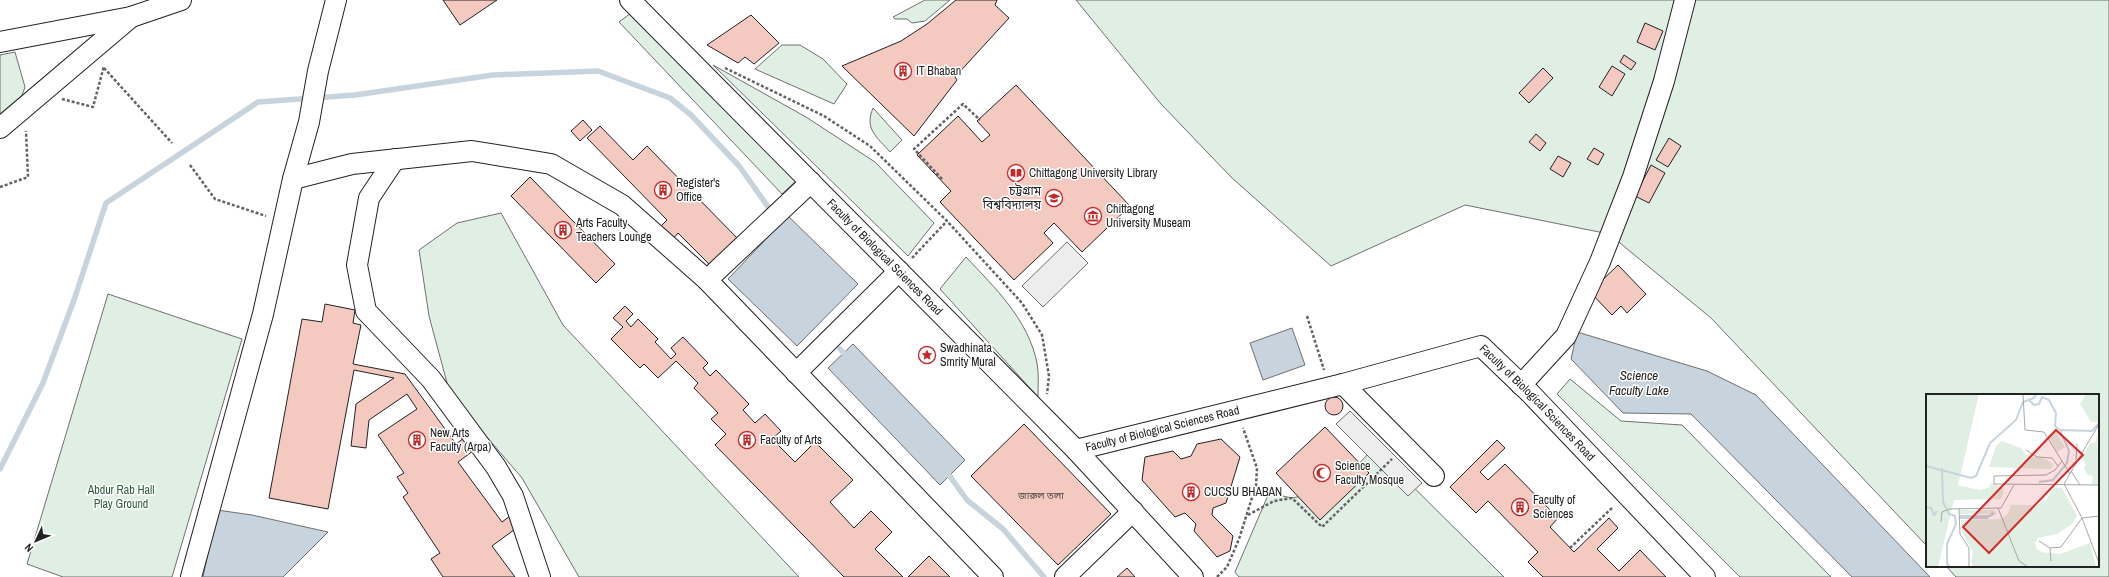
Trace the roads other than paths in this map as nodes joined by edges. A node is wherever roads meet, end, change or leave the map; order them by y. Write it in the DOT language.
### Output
graph roads {
  1 [pos="181,0"];
  2 [pos="336,0"];
  3 [pos="630,0"];
  4 [pos="1685,0"];
  5 [pos="131,17"];
  6 [pos="0,42"];
  7 [pos="0,128"];
  8 [pos="395,159"];
  9 [pos="293,180"];
  10 [pos="811,182"];
  11 [pos="899,271"];
  12 [pos="707,280"];
  13 [pos="796,372"];
  14 [pos="1521,385"];
  15 [pos="1336,386"];
  16 [pos="1076,450"];
  17 [pos="1434,476"];
  18 [pos="1133,512"];
  19 [pos="191,577"];
  20 [pos="540,577"];
  21 [pos="993,577"];
  22 [pos="1065,577"];
  23 [pos="1192,577"];
  24 [pos="1705,577"];
  1 -- 5 [label="street"];
  2 -- 9 [label="street"];
  3 -- 10 [label="street, Faculty of Biological Sciences Road"];
  4 -- 14 [label="street"];
  5 -- 6 [label="street"];
  5 -- 7 [label="street"];
  8 -- 9 [label="street"];
  8 -- 12 [label="street"];
  8 -- 20 [label="street"];
  9 -- 19 [label="street"];
  10 -- 11 [label="street, Faculty of Biological Sciences Road"];
  10 -- 12 [label="street"];
  11 -- 13 [label="street"];
  11 -- 16 [label="street, Faculty of Biological Sciences Road"];
  12 -- 13 [label="street"];
  13 -- 21 [label="street"];
  14 -- 15 [label="street, Faculty of Biological Sciences Road"];
  14 -- 24 [label="street, Faculty of Biological Sciences Road"];
  15 -- 16 [label="street, Faculty of Biological Sciences Road"];
  15 -- 17 [label="street"];
  16 -- 18 [label="street"];
  18 -- 22 [label="street"];
  18 -- 23 [label="street"];
}
